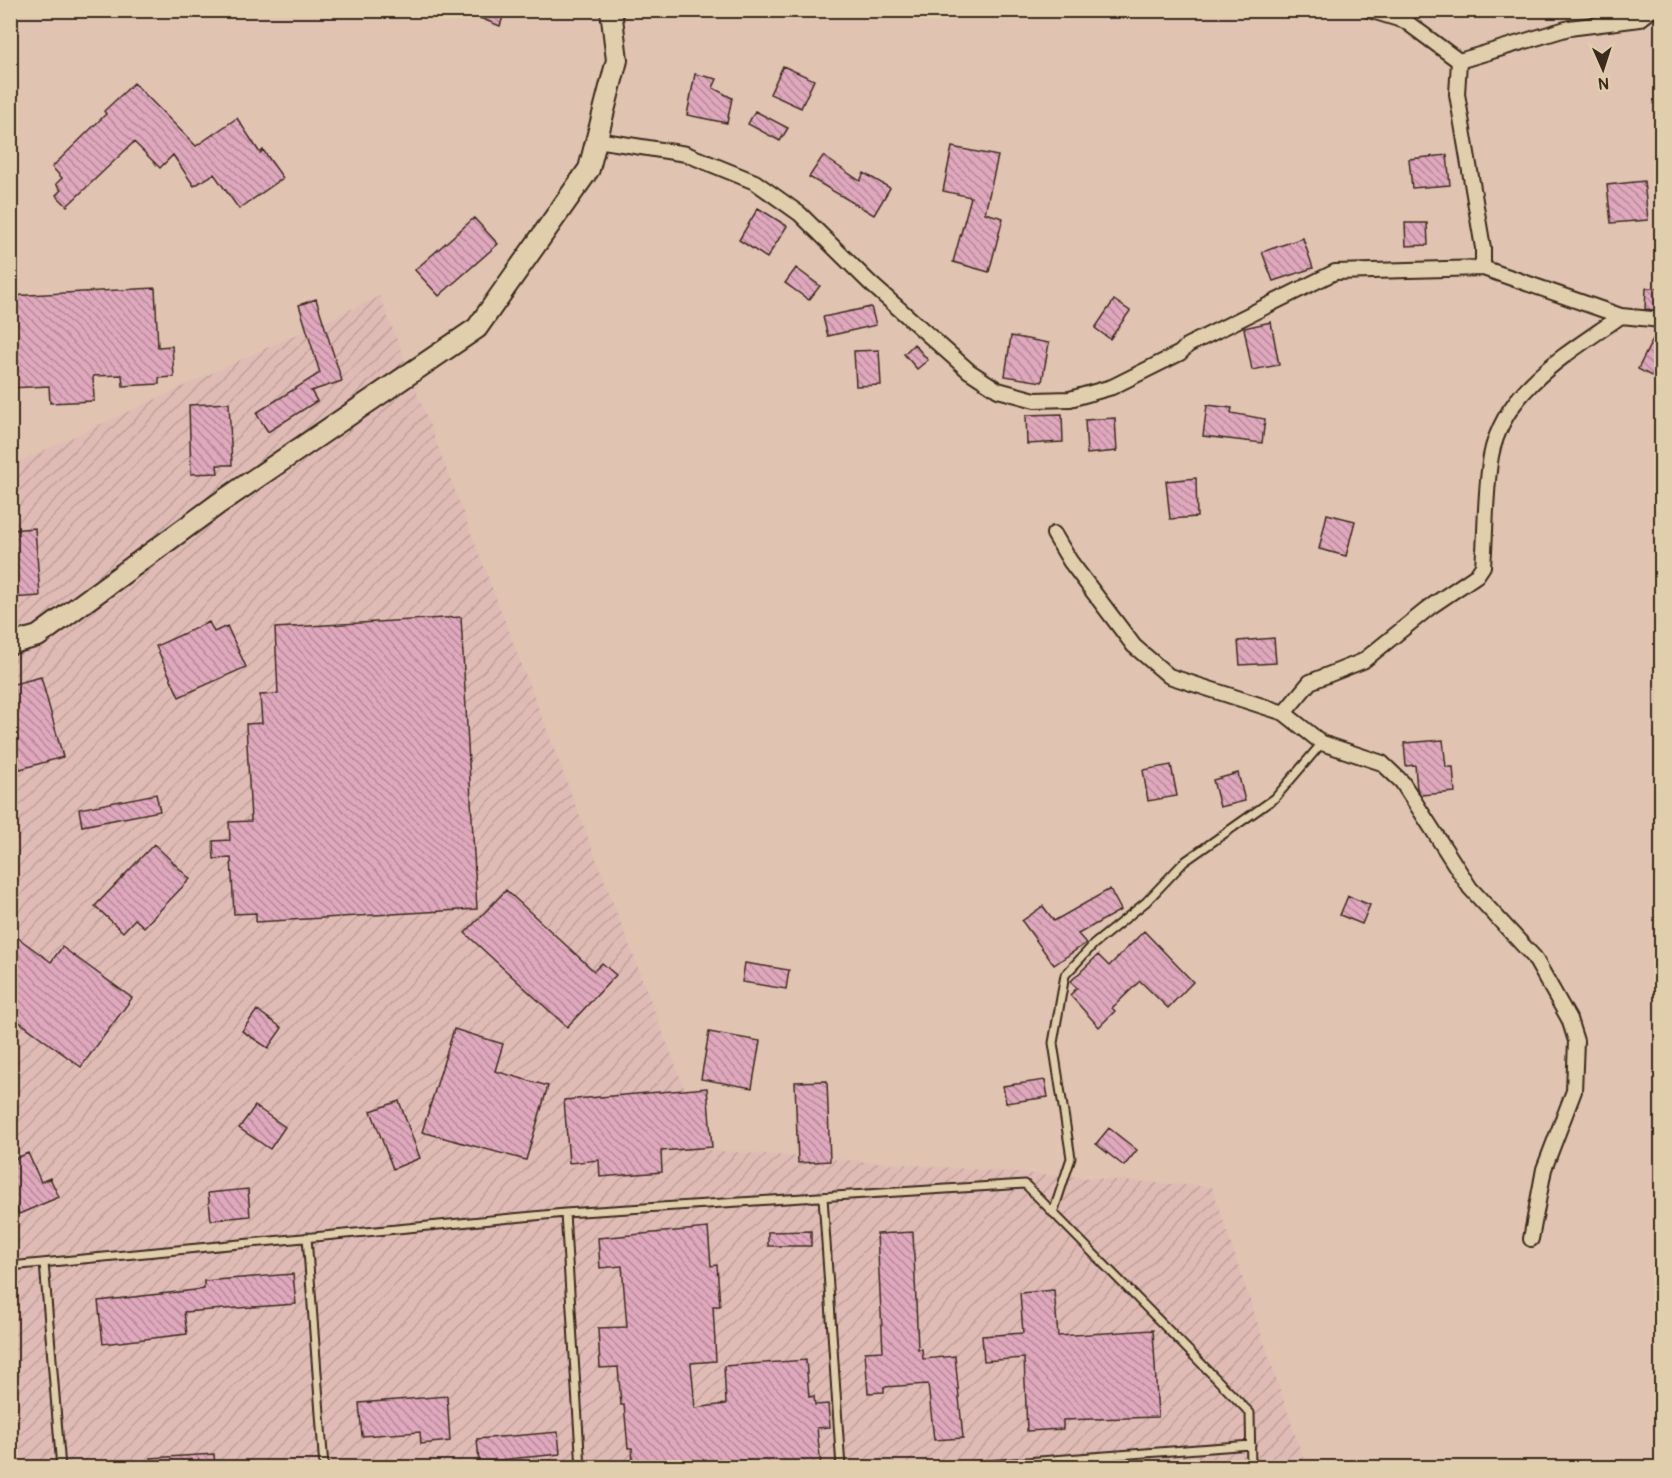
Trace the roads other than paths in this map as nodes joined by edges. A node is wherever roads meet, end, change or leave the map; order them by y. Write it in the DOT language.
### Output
graph roads {
  1 [pos="611,10"];
  2 [pos="1369,10"];
  3 [pos="1652,10"];
  4 [pos="1459,61"];
  5 [pos="597,140"];
  6 [pos="1483,268"];
  7 [pos="1621,316"];
  8 [pos="1662,320"];
  9 [pos="1054,534"];
  10 [pos="10,644"];
  11 [pos="1284,713"];
  12 [pos="1322,743"];
  13 [pos="823,1197"];
  14 [pos="565,1213"];
  15 [pos="1053,1213"];
  16 [pos="307,1238"];
  17 [pos="1531,1239"];
  18 [pos="44,1263"];
  19 [pos="10,1266"];
  20 [pos="1251,1445"];
  21 [pos="61,1467"];
  22 [pos="324,1467"];
  23 [pos="581,1467"];
  24 [pos="841,1467"];
  25 [pos="947,1467"];
  26 [pos="1251,1467"];
  1 -- 5 [label="street"];
  2 -- 4 [label="street"];
  3 -- 4 [label="street"];
  4 -- 6 [label="street"];
  5 -- 6 [label="street"];
  5 -- 10 [label="street"];
  6 -- 7 [label="street"];
  7 -- 8 [label="street"];
  7 -- 11 [label="street"];
  9 -- 11 [label="street"];
  11 -- 12 [label="street"];
  12 -- 15 [label="lane"];
  12 -- 17 [label="street"];
  13 -- 14 [label="lane"];
  13 -- 15 [label="lane"];
  13 -- 24 [label="lane"];
  14 -- 16 [label="lane"];
  14 -- 23 [label="lane"];
  15 -- 20 [label="lane"];
  16 -- 18 [label="lane"];
  16 -- 22 [label="lane"];
  18 -- 19 [label="lane"];
  18 -- 21 [label="lane"];
  20 -- 25 [label="lane"];
  20 -- 26 [label="lane"];
}
